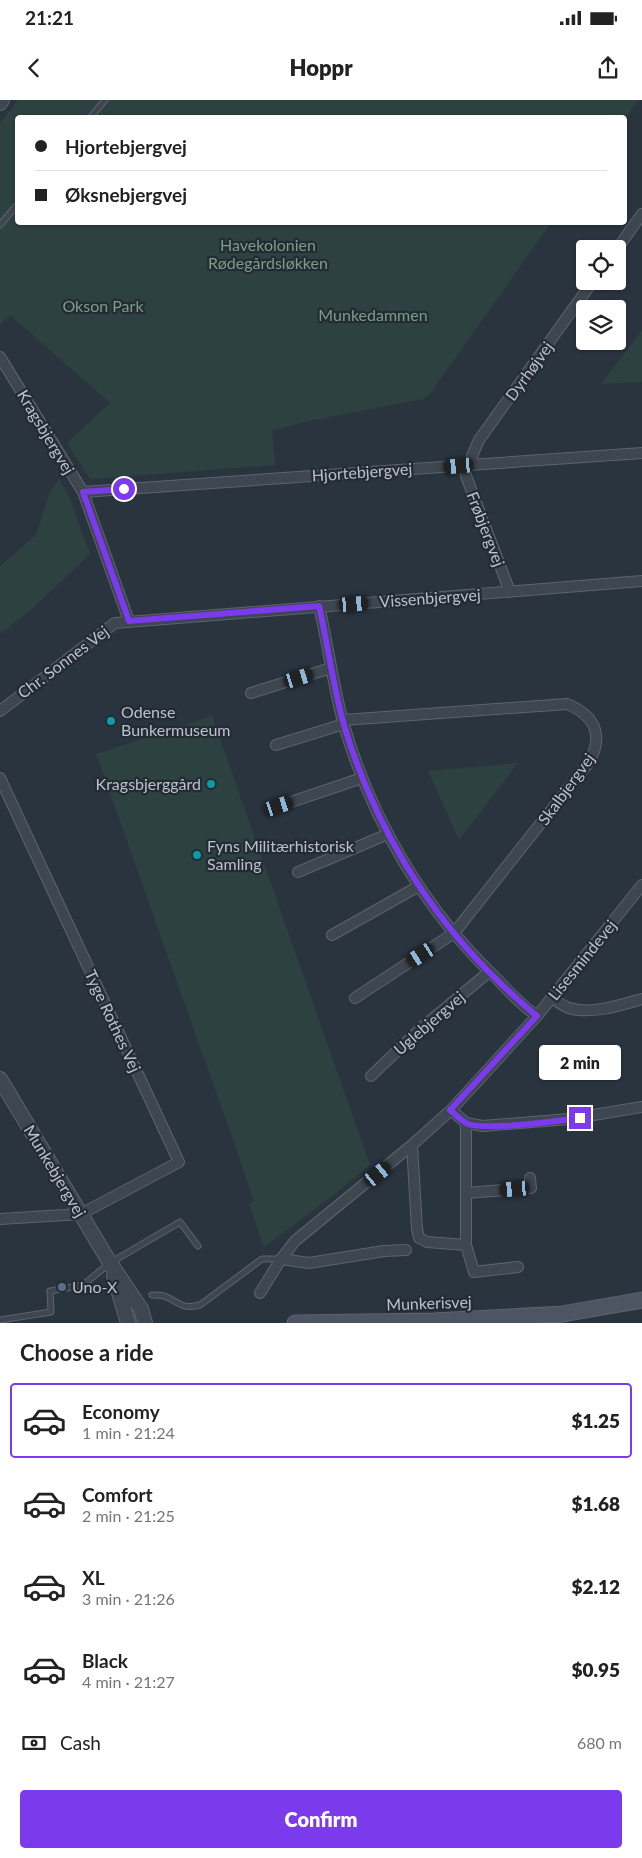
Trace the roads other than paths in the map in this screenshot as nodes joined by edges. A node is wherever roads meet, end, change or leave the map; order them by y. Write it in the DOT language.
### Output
graph roads {
  1 [pos="105,100"];
  2 [pos="92,115"];
  3 [pos="15,208"];
  4 [pos="642,214"];
  5 [pos="0,225"];
  6 [pos="623,240"];
  7 [pos="587,290"];
  8 [pos="0,357"];
  9 [pos="642,453"];
  10 [pos="469,465"];
  11 [pos="83,492"];
  12 [pos="642,581"];
  13 [pos="510,592"];
  14 [pos="319,606"];
  15 [pos="129,621"];
  16 [pos="331,668"];
  17 [pos="251,692"];
  18 [pos="0,711"];
  19 [pos="343,722"];
  20 [pos="276,745"];
  21 [pos="0,778"];
  22 [pos="362,778"];
  23 [pos="279,806"];
  24 [pos="388,834"];
  25 [pos="298,872"];
  26 [pos="419,886"];
  27 [pos="642,886"];
  28 [pos="454,933"];
  29 [pos="332,934"];
  30 [pos="489,972"];
  31 [pos="355,998"];
  32 [pos="552,998"];
  33 [pos="642,999"];
  34 [pos="537,1016"];
  35 [pos="371,1076"];
  36 [pos="0,1079"];
  37 [pos="642,1107"];
  38 [pos="450,1110"];
  39 [pos="466,1123"];
  40 [pos="412,1145"];
  41 [pos="530,1178"];
  42 [pos="466,1193"];
  43 [pos="81,1214"];
  44 [pos="0,1219"];
  45 [pos="466,1245"];
  46 [pos="198,1246"];
  47 [pos="406,1250"];
  48 [pos="281,1259"];
  49 [pos="110,1263"];
  50 [pos="518,1267"];
  51 [pos="260,1293"];
  52 [pos="152,1295"];
  53 [pos="642,1300"];
  54 [pos="564,1314"];
  55 [pos="0,1320"];
  56 [pos="128,1323"];
  57 [pos="145,1323"];
  58 [pos="295,1323"];
  59 [pos="316,1323"];
  60 [pos="518,1323"];
  1 -- 2 [label="lane"];
  3 -- 5 [label="lane"];
  4 -- 6 [label="street"];
  7 -- 10 [label="street, Dyrhøjvej"];
  8 -- 11 [label="street, Kragsbjergvej"];
  9 -- 10 [label="street, Hjortebjergvej"];
  10 -- 11 [label="street, Hjortebjergvej"];
  10 -- 13 [label="street, Frøbjergvej"];
  11 -- 15 [label="street, Kragsbjergvej"];
  12 -- 13 [label="street, Vissenbjergvej"];
  13 -- 14 [label="street, Vissenbjergvej"];
  14 -- 15 [label="street, Vissenbjergvej"];
  14 -- 16 [label="street"];
  15 -- 18 [label="street, Chr. Sonnes Vej"];
  16 -- 17 [label="street"];
  16 -- 19 [label="street"];
  19 -- 20 [label="street"];
  19 -- 22 [label="street"];
  19 -- 28 [label="street, Skalbjergvej"];
  21 -- 43 [label="street, Tyge Rothes Vej"];
  22 -- 23 [label="street"];
  22 -- 24 [label="street"];
  24 -- 25 [label="street"];
  24 -- 26 [label="street"];
  26 -- 28 [label="street"];
  26 -- 29 [label="street"];
  27 -- 32 [label="street, Lisesmindevej"];
  28 -- 30 [label="street"];
  28 -- 31 [label="street"];
  30 -- 34 [label="street"];
  30 -- 35 [label="street, Uglebjergvej"];
  32 -- 33 [label="street"];
  32 -- 34 [label="street, Lisesmindevej"];
  34 -- 38 [label="street, Lisesmindevej"];
  36 -- 43 [label="street, Munkebjergvej"];
  37 -- 39 [label="street"];
  38 -- 39 [label="street"];
  38 -- 40 [label="street, Lisesmindevej"];
  39 -- 42 [label="street"];
  40 -- 45 [label="street"];
  40 -- 48 [label="street, Lisesmindevej"];
  41 -- 42 [label="street"];
  42 -- 45 [label="street"];
  43 -- 44 [label="street"];
  43 -- 49 [label="street, Munkebjergvej"];
  45 -- 50 [label="street"];
  46 -- 49 [label="lane"];
  47 -- 48 [label="street"];
  48 -- 51 [label="street, Lisesmindevej"];
  48 -- 52 [label="lane"];
  49 -- 55 [label="lane"];
  49 -- 56 [label="street, Munkebjergvej"];
  49 -- 57 [label="street, Munkebjergvej"];
  53 -- 54 [label="main road, Munkerisvej"];
  54 -- 59 [label="main road, Munkerisvej"];
  54 -- 60 [label="main road, Munkerisvej"];
  58 -- 59 [label="main road, Munkerisvej"];
}
